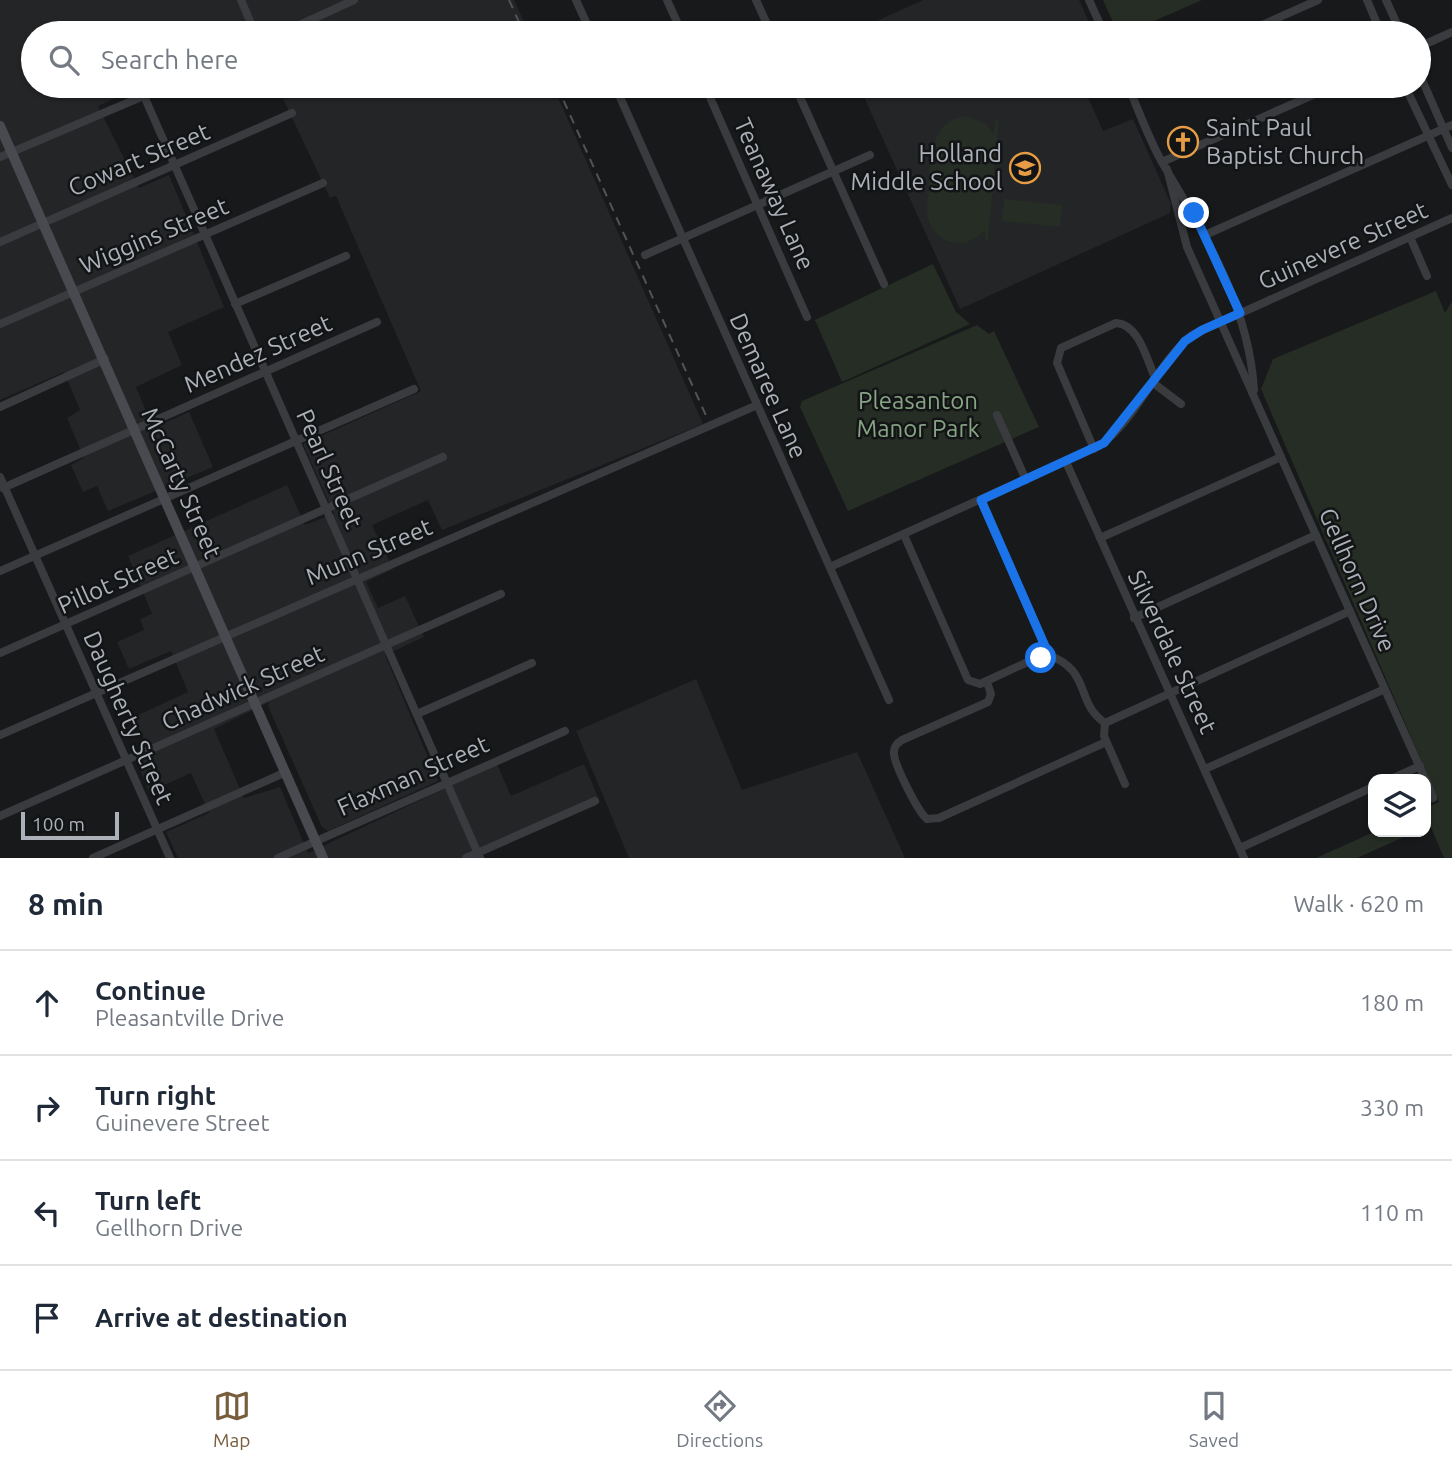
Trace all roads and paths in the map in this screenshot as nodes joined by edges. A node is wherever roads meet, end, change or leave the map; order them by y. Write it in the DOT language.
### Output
graph roads {
  1 [pos="241,0"];
  2 [pos="354,0"];
  3 [pos="576,0"];
  4 [pos="667,0"];
  5 [pos="757,0"];
  6 [pos="1090,0"];
  7 [pos="1318,0"];
  8 [pos="1367,0"];
  9 [pos="1386,0"];
  10 [pos="250,21"];
  11 [pos="308,21"];
  12 [pos="586,21"];
  13 [pos="677,21"];
  14 [pos="766,21"];
  15 [pos="1099,21"];
  16 [pos="1271,21"];
  17 [pos="1376,21"];
  18 [pos="1396,21"];
  19 [pos="1452,32"];
  20 [pos="1431,42"];
  21 [pos="1431,96"];
  22 [pos="139,98"];
  23 [pos="145,98"];
  24 [pos="620,98"];
  25 [pos="710,98"];
  26 [pos="800,98"];
  27 [pos="1133,98"];
  28 [pos="1307,98"];
  29 [pos="1411,98"];
  30 [pos="292,113"];
  31 [pos="0,126"];
  32 [pos="1448,127"];
  33 [pos="1428,136"];
  34 [pos="1452,148"];
  35 [pos="12,152"];
  36 [pos="870,155"];
  37 [pos="0,157"];
  38 [pos="1164,165"];
  39 [pos="174,167"];
  40 [pos="832,171"];
  41 [pos="1450,181"];
  42 [pos="323,183"];
  43 [pos="1452,191"];
  44 [pos="758,204"];
  45 [pos="1452,218"];
  46 [pos="44,222"];
  47 [pos="204,235"];
  48 [pos="1205,235"];
  49 [pos="1410,237"];
  50 [pos="682,238"];
  51 [pos="0,242"];
  52 [pos="645,255"];
  53 [pos="346,256"];
  54 [pos="1427,276"];
  55 [pos="884,284"];
  56 [pos="74,291"];
  57 [pos="236,304"];
  58 [pos="1240,313"];
  59 [pos="807,317"];
  60 [pos="1220,321"];
  61 [pos="377,322"];
  62 [pos="0,324"];
  63 [pos="105,359"];
  64 [pos="265,373"];
  65 [pos="1154,380"];
  66 [pos="414,389"];
  67 [pos="1254,397"];
  68 [pos="1181,404"];
  69 [pos="755,406"];
  70 [pos="0,407"];
  71 [pos="997,415"];
  72 [pos="134,429"];
  73 [pos="296,441"];
  74 [pos="1094,449"];
  75 [pos="443,457"];
  76 [pos="1281,457"];
  77 [pos="1066,461"];
  78 [pos="0,477"];
  79 [pos="1026,480"];
  80 [pos="2,488"];
  81 [pos="166,499"];
  82 [pos="981,500"];
  83 [pos="326,510"];
  84 [pos="904,535"];
  85 [pos="1316,536"];
  86 [pos="1100,538"];
  87 [pos="34,556"];
  88 [pos="830,567"];
  89 [pos="195,568"];
  90 [pos="0,571"];
  91 [pos="357,579"];
  92 [pos="501,594"];
  93 [pos="1350,611"];
  94 [pos="1134,618"];
  95 [pos="65,625"];
  96 [pos="225,636"];
  97 [pos="386,645"];
  98 [pos="0,653"];
  99 [pos="1045,654"];
  100 [pos="532,663"];
  101 [pos="987,682"];
  102 [pos="1385,689"];
  103 [pos="1170,693"];
  104 [pos="96,694"];
  105 [pos="889,700"];
  106 [pos="255,703"];
  107 [pos="417,714"];
  108 [pos="1105,723"];
  109 [pos="565,731"];
  110 [pos="0,735"];
  111 [pos="1106,742"];
  112 [pos="126,762"];
  113 [pos="1420,766"];
  114 [pos="1205,769"];
  115 [pos="286,772"];
  116 [pos="1402,774"];
  117 [pos="1423,774"];
  118 [pos="447,782"];
  119 [pos="1125,784"];
  120 [pos="1368,789"];
  121 [pos="1431,794"];
  122 [pos="1433,798"];
  123 [pos="595,801"];
  124 [pos="0,816"];
  125 [pos="157,830"];
  126 [pos="315,841"];
  127 [pos="1240,848"];
  128 [pos="479,855"];
  129 [pos="93,858"];
  130 [pos="170,858"];
  131 [pos="278,858"];
  132 [pos="323,858"];
  133 [pos="466,858"];
  134 [pos="1244,858"];
  1 -- 10 [label="street"];
  2 -- 11 [label="street"];
  3 -- 12 [label="street"];
  4 -- 13 [label="street"];
  5 -- 14 [label="street"];
  6 -- 15 [label="street"];
  7 -- 16 [label="street"];
  8 -- 17 [label="street"];
  9 -- 18 [label="street"];
  19 -- 20 [label="street"];
  21 -- 32 [label="street"];
  22 -- 35 [label="street"];
  23 -- 39 [label="street, Pearl Street"];
  24 -- 50 [label="street, Demaree Lane"];
  25 -- 44 [label="street, Teanaway Lane"];
  26 -- 40 [label="street"];
  27 -- 38 [label="street, Gellhorn Drive"];
  28 -- 38 [label="street"];
  29 -- 33 [label="street"];
  30 -- 39 [label="street, Cowart Street"];
  31 -- 35 [label="main road, McCarty Street"];
  32 -- 33 [label="street"];
  32 -- 34 [label="street"];
  33 -- 41 [label="street"];
  33 -- 48 [label="street"];
  35 -- 37 [label="street"];
  35 -- 46 [label="main road, McCarty Street"];
  36 -- 40 [label="street"];
  38 -- 48 [label="street, Gellhorn Drive"];
  38 -- 60 [label="street, Gellhorn Drive"];
  39 -- 46 [label="street, Cowart Street"];
  39 -- 47 [label="street, Pearl Street"];
  40 -- 44 [label="street"];
  40 -- 55 [label="street"];
  41 -- 43 [label="street"];
  42 -- 47 [label="street, Wiggins Street"];
  44 -- 50 [label="street"];
  44 -- 59 [label="street, Teanaway Lane"];
  45 -- 49 [label="street, Guinevere Street"];
  46 -- 51 [label="street, Cowart Street"];
  46 -- 56 [label="main road, McCarty Street"];
  47 -- 56 [label="street, Wiggins Street"];
  47 -- 57 [label="street, Pearl Street"];
  48 -- 58 [label="street, Gellhorn Drive"];
  49 -- 54 [label="street"];
  49 -- 58 [label="street, Guinevere Street"];
  50 -- 52 [label="street"];
  50 -- 69 [label="street, Demaree Lane"];
  53 -- 57 [label="street"];
  56 -- 62 [label="street, Wiggins Street"];
  56 -- 63 [label="main road, McCarty Street"];
  57 -- 64 [label="street, Pearl Street"];
  58 -- 60 [label="street, Guinevere Street"];
  58 -- 67 [label="street, Gellhorn Drive"];
  60 -- 65 [label="street, Guinevere Street"];
  60 -- 67 [label="street, Gellhorn Drive"];
  61 -- 64 [label="street, Mendez Street"];
  63 -- 70 [label="street"];
  63 -- 72 [label="main road, McCarty Street"];
  64 -- 72 [label="street, Mendez Street"];
  64 -- 73 [label="street, Pearl Street"];
  65 -- 68 [label="street"];
  65 -- 74 [label="street, Guinevere Street"];
  65 -- 74 [label="street"];
  66 -- 73 [label="street"];
  67 -- 76 [label="street, Gellhorn Drive"];
  69 -- 88 [label="street, Demaree Lane"];
  69 -- 91 [label="street, Munn Street"];
  71 -- 79 [label="street"];
  72 -- 80 [label="street, Mendez Street"];
  72 -- 81 [label="main road, McCarty Street"];
  73 -- 81 [label="street"];
  73 -- 83 [label="street, Pearl Street"];
  74 -- 77 [label="street, Guinevere Street"];
  75 -- 83 [label="street, Pillot Street"];
  76 -- 85 [label="street, Gellhorn Drive"];
  76 -- 86 [label="street"];
  77 -- 79 [label="street, Guinevere Street"];
  77 -- 86 [label="street, Silverdale Street"];
  78 -- 80 [label="street, Daugherty Street"];
  79 -- 82 [label="street, Guinevere Street"];
  80 -- 87 [label="street, Daugherty Street"];
  81 -- 87 [label="street"];
  81 -- 89 [label="main road, McCarty Street"];
  82 -- 84 [label="street, Guinevere Street"];
  82 -- 99 [label="street"];
  83 -- 89 [label="street, Pillot Street"];
  83 -- 91 [label="street, Pearl Street"];
  84 -- 88 [label="street, Guinevere Street"];
  84 -- 101 [label="street"];
  85 -- 93 [label="street, Gellhorn Drive"];
  85 -- 94 [label="street"];
  86 -- 94 [label="street, Silverdale Street"];
  87 -- 90 [label="street"];
  87 -- 95 [label="street, Daugherty Street"];
  88 -- 105 [label="street, Demaree Lane"];
  89 -- 95 [label="street, Pillot Street"];
  89 -- 96 [label="main road, McCarty Street"];
  91 -- 96 [label="street, Munn Street"];
  91 -- 97 [label="street, Pearl Street"];
  92 -- 97 [label="street, Chadwick Street"];
  93 -- 102 [label="street, Gellhorn Drive"];
  93 -- 103 [label="street"];
  94 -- 103 [label="street, Silverdale Street"];
  95 -- 98 [label="street, Pillot Street"];
  95 -- 104 [label="street, Daugherty Street"];
  96 -- 104 [label="street, Munn Street"];
  96 -- 106 [label="main road, McCarty Street"];
  97 -- 106 [label="street, Chadwick Street"];
  97 -- 107 [label="street, Pearl Street"];
  99 -- 101 [label="street"];
  99 -- 108 [label="street"];
  100 -- 107 [label="street"];
  101 -- 111 [label="street"];
  102 -- 113 [label="street, Gellhorn Drive"];
  102 -- 114 [label="street"];
  103 -- 108 [label="street"];
  103 -- 114 [label="street, Silverdale Street"];
  104 -- 110 [label="street, Munn Street"];
  104 -- 112 [label="street, Daugherty Street"];
  106 -- 112 [label="street, Chadwick Street"];
  106 -- 115 [label="main road, McCarty Street"];
  107 -- 118 [label="street, Pearl Street"];
  108 -- 111 [label="street"];
  109 -- 118 [label="street, Flaxman Street"];
  111 -- 119 [label="street"];
  112 -- 124 [label="street, Chadwick Street"];
  112 -- 125 [label="street, Daugherty Street"];
  113 -- 116 [label="street"];
  113 -- 117 [label="street, Gellhorn Drive"];
  114 -- 127 [label="street, Silverdale Street"];
  115 -- 125 [label="street"];
  115 -- 126 [label="main road, McCarty Street"];
  118 -- 126 [label="street, Flaxman Street"];
  118 -- 128 [label="street, Pearl Street"];
  120 -- 127 [label="street"];
  121 -- 122 [label="street, Gellhorn Drive"];
  123 -- 128 [label="street"];
  125 -- 129 [label="street"];
  125 -- 130 [label="street, Daugherty Street"];
  126 -- 131 [label="street, Flaxman Street"];
  126 -- 132 [label="main road, McCarty Street"];
  127 -- 134 [label="street, Silverdale Street"];
  128 -- 133 [label="street"];
}
